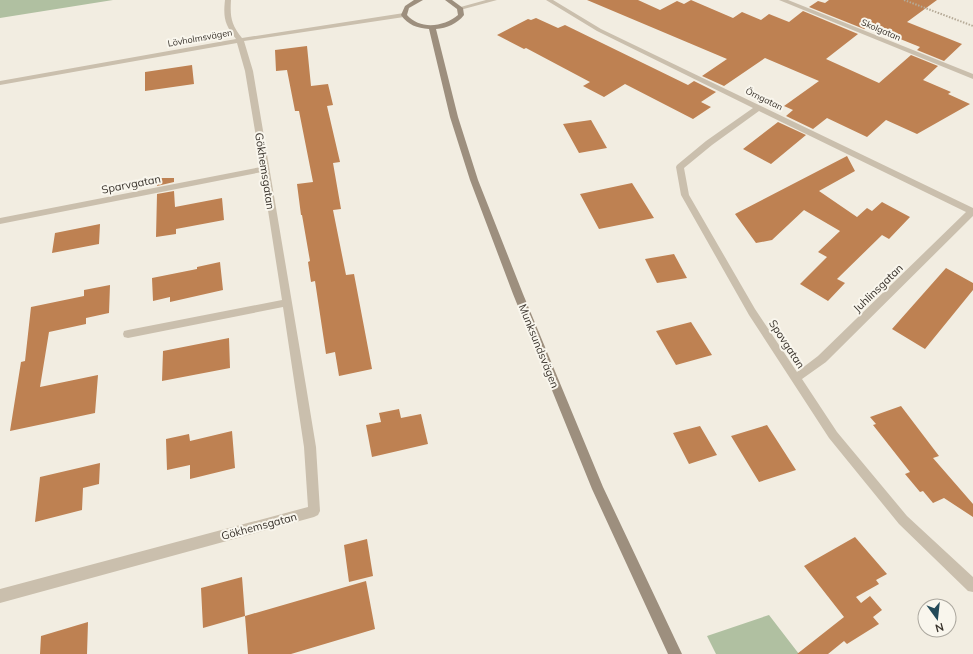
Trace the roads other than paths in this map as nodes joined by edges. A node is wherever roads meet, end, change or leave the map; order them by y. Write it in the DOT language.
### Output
graph roads {
  1 [pos="228,0"];
  2 [pos="420,0"];
  3 [pos="448,0"];
  4 [pos="494,0"];
  5 [pos="549,0"];
  6 [pos="782,0"];
  7 [pos="460,8"];
  8 [pos="404,15"];
  9 [pos="432,27"];
  10 [pos="240,40"];
  11 [pos="973,78"];
  12 [pos="0,83"];
  13 [pos="759,107"];
  14 [pos="265,169"];
  15 [pos="973,212"];
  16 [pos="0,221"];
  17 [pos="287,303"];
  18 [pos="128,334"];
  19 [pos="796,378"];
  20 [pos="973,586"];
  21 [pos="0,596"];
  22 [pos="675,654"];
  1 -- 10 [label="street, Gökhemsgatan"];
  2 -- 8 [label="street"];
  3 -- 7 [label="street"];
  4 -- 7 [label="street"];
  5 -- 13 [label="street, Örngatan"];
  6 -- 11 [label="street, Skolgatan"];
  7 -- 9 [label="street"];
  8 -- 9 [label="street"];
  8 -- 10 [label="street, Lövholmsvägen"];
  9 -- 22 [label="street, Munksundsvägen"];
  10 -- 12 [label="street, Lövholmsvägen"];
  10 -- 14 [label="street, Gökhemsgatan"];
  13 -- 15 [label="street, Örngatan"];
  13 -- 19 [label="street, Spovgatan"];
  14 -- 16 [label="street, Sparvgatan"];
  14 -- 17 [label="street, Gökhemsgatan"];
  15 -- 19 [label="street, Juhlinsgatan"];
  17 -- 18 [label="street"];
  17 -- 21 [label="street, Gökhemsgatan"];
  19 -- 20 [label="street, Spovgatan"];
}
